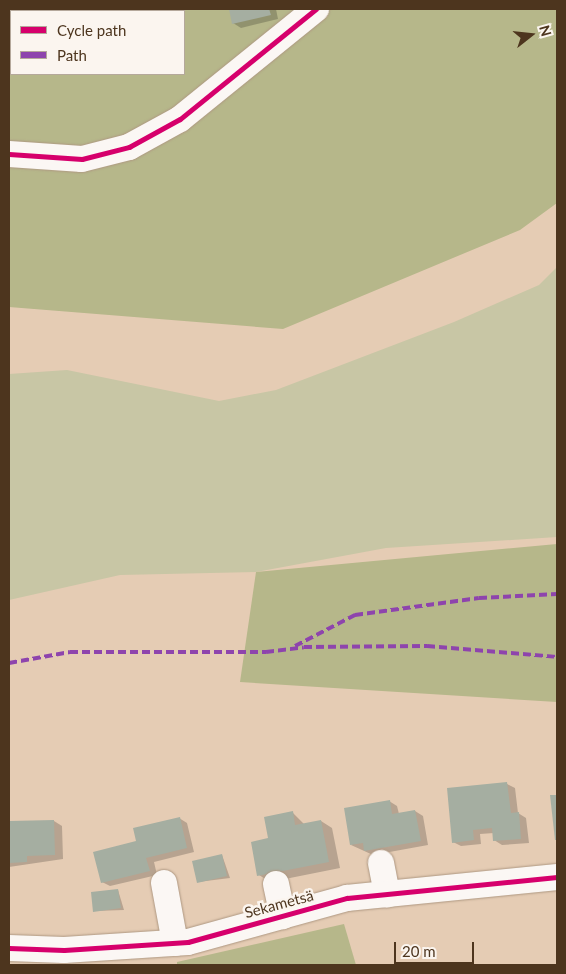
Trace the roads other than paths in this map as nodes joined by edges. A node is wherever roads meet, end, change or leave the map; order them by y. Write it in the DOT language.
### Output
graph roads {
  1 [pos="316,9"];
  2 [pos="9,154"];
  3 [pos="381,863"];
  4 [pos="557,877"];
  5 [pos="164,883"];
  6 [pos="276,884"];
  7 [pos="387,894"];
  8 [pos="283,916"];
  9 [pos="175,942"];
  10 [pos="9,948"];
  1 -- 2 [label="street"];
  3 -- 7 [label="street"];
  4 -- 7 [label="street, Sekametsä"];
  5 -- 9 [label="street"];
  6 -- 8 [label="street"];
  7 -- 8 [label="street, Sekametsä"];
  8 -- 9 [label="street, Sekametsä"];
  9 -- 10 [label="street, Sekametsä"];
}
